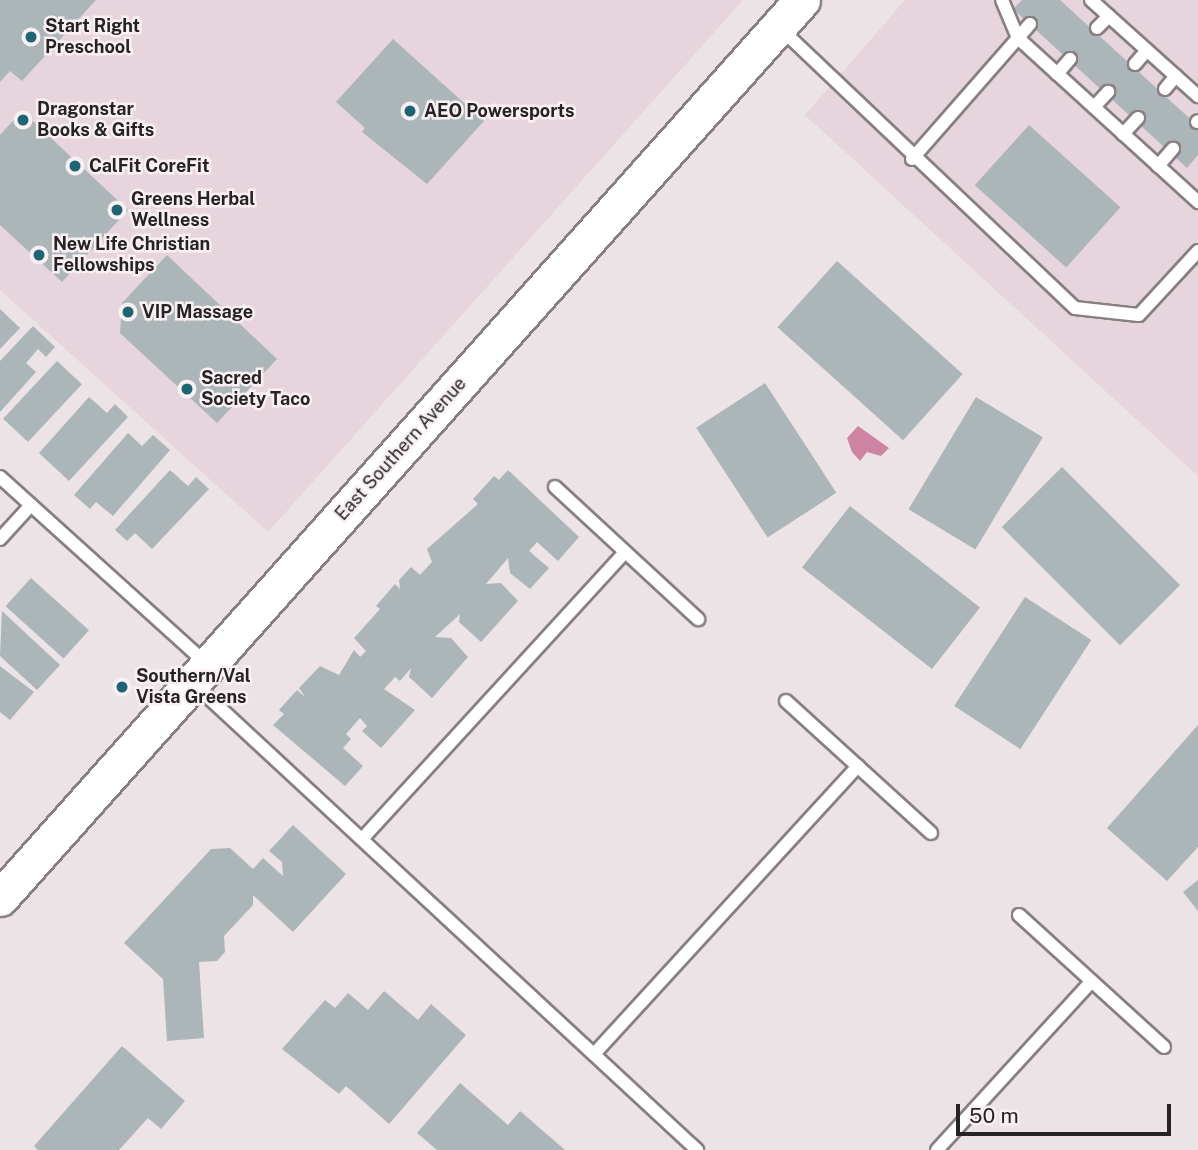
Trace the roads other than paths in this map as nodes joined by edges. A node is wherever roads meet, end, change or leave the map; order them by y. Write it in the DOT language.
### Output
graph roads {
  1 [pos="802,0"];
  2 [pos="1002,0"];
  3 [pos="1091,0"];
  4 [pos="1109,16"];
  5 [pos="1030,24"];
  6 [pos="778,26"];
  7 [pos="1097,28"];
  8 [pos="1018,38"];
  9 [pos="1147,50"];
  10 [pos="1070,59"];
  11 [pos="1135,64"];
  12 [pos="1057,74"];
  13 [pos="1176,76"];
  14 [pos="1165,89"];
  15 [pos="1108,92"];
  16 [pos="1198,96"];
  17 [pos="1094,107"];
  18 [pos="1138,118"];
  19 [pos="1123,134"];
  20 [pos="1173,149"];
  21 [pos="912,159"];
  22 [pos="1158,166"];
  23 [pos="1198,202"];
  24 [pos="1198,251"];
  25 [pos="0,477"];
  26 [pos="555,487"];
  27 [pos="31,505"];
  28 [pos="0,539"];
  29 [pos="625,552"];
  30 [pos="698,619"];
  31 [pos="201,674"];
  32 [pos="786,701"];
  33 [pos="858,766"];
  34 [pos="931,833"];
  35 [pos="363,838"];
  36 [pos="0,898"];
  37 [pos="1019,915"];
  38 [pos="1091,982"];
  39 [pos="1164,1047"];
  40 [pos="595,1053"];
  41 [pos="697,1150"];
  42 [pos="937,1150"];
  1 -- 6 [label="main road, East Southern Avenue"];
  2 -- 8 [label="lane"];
  3 -- 4 [label="lane"];
  4 -- 7 [label="lane"];
  4 -- 9 [label="lane"];
  5 -- 8 [label="lane"];
  6 -- 21 [label="lane"];
  6 -- 31 [label="main road, East Southern Avenue"];
  8 -- 12 [label="lane"];
  8 -- 21 [label="lane"];
  9 -- 11 [label="lane"];
  9 -- 13 [label="lane"];
  10 -- 12 [label="lane"];
  12 -- 17 [label="lane"];
  13 -- 14 [label="lane"];
  13 -- 16 [label="lane"];
  15 -- 17 [label="lane"];
  17 -- 19 [label="lane"];
  18 -- 19 [label="lane"];
  19 -- 22 [label="lane"];
  20 -- 22 [label="lane"];
  21 -- 24 [label="lane"];
  22 -- 23 [label="lane"];
  25 -- 27 [label="lane"];
  26 -- 29 [label="lane"];
  27 -- 28 [label="lane"];
  27 -- 31 [label="lane"];
  29 -- 30 [label="lane"];
  29 -- 35 [label="lane"];
  31 -- 35 [label="lane"];
  31 -- 36 [label="main road, East Southern Avenue"];
  32 -- 33 [label="lane"];
  33 -- 34 [label="lane"];
  33 -- 40 [label="lane"];
  35 -- 40 [label="lane"];
  37 -- 38 [label="lane"];
  38 -- 39 [label="lane"];
  38 -- 42 [label="lane"];
  40 -- 41 [label="lane"];
}
